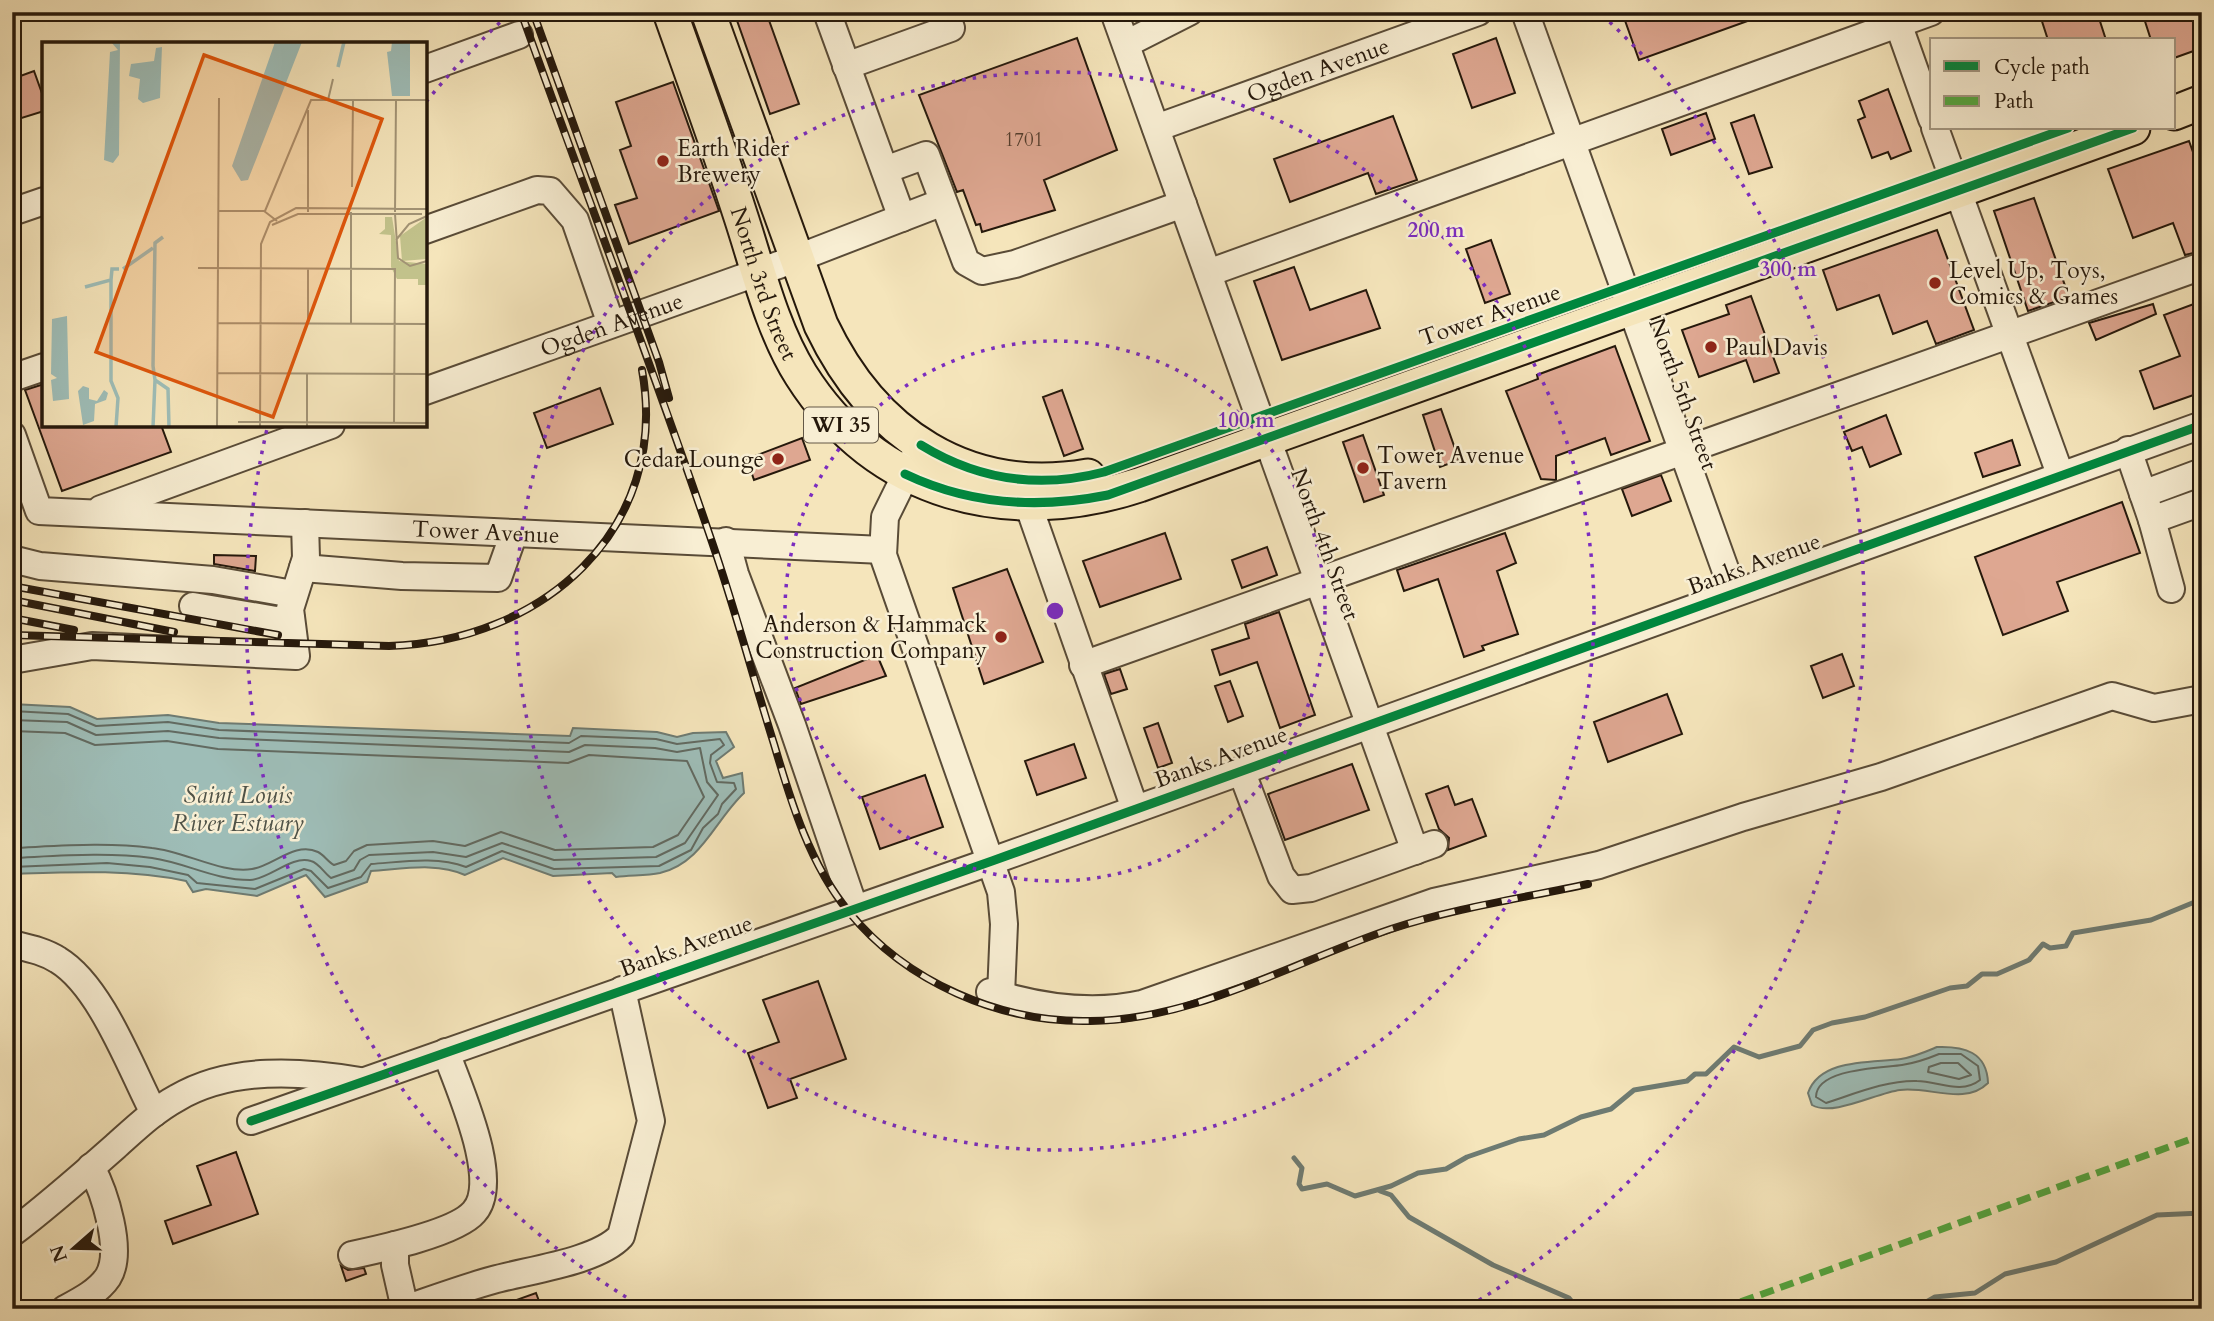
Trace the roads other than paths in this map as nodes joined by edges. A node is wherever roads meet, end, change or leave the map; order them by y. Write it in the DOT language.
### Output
graph roads {
  1 [pos="670,12"];
  2 [pos="708,12"];
  3 [pos="827,12"];
  4 [pos="944,12"];
  5 [pos="1115,12"];
  6 [pos="1189,12"];
  7 [pos="1478,12"];
  8 [pos="1525,12"];
  9 [pos="1931,12"];
  10 [pos="1896,18"];
  11 [pos="519,35"];
  12 [pos="1126,44"];
  13 [pos="846,66"];
  14 [pos="427,68"];
  15 [pos="2202,79"];
  16 [pos="2176,89"];
  17 [pos="2202,103"];
  18 [pos="2176,112"];
  19 [pos="1930,113"];
  20 [pos="1156,128"];
  21 [pos="1936,130"];
  22 [pos="2064,130"];
  23 [pos="2126,130"];
  24 [pos="1572,143"];
  25 [pos="885,170"];
  26 [pos="1954,180"];
  27 [pos="42,202"];
  28 [pos="943,202"];
  29 [pos="1183,204"];
  30 [pos="12,212"];
  31 [pos="902,218"];
  32 [pos="427,229"];
  33 [pos="798,258"];
  34 [pos="2202,266"];
  35 [pos="759,272"];
  36 [pos="1208,273"];
  37 [pos="1628,298"];
  38 [pos="611,324"];
  39 [pos="2010,335"];
  40 [pos="42,368"];
  41 [pos="12,378"];
  42 [pos="427,390"];
  43 [pos="2202,425"];
  44 [pos="326,427"];
  45 [pos="1263,428"];
  46 [pos="12,435"];
  47 [pos="921,445"];
  48 [pos="2128,450"];
  49 [pos="1683,451"];
  50 [pos="2202,472"];
  51 [pos="905,474"];
  52 [pos="2060,474"];
  53 [pos="2143,494"];
  54 [pos="2202,502"];
  55 [pos="1028,504"];
  56 [pos="90,513"];
  57 [pos="2152,520"];
  58 [pos="305,523"];
  59 [pos="514,533"];
  60 [pos="726,541"];
  61 [pos="883,550"];
  62 [pos="12,559"];
  63 [pos="303,568"];
  64 [pos="1318,582"];
  65 [pos="2171,589"];
  66 [pos="1733,592"];
  67 [pos="192,606"];
  68 [pos="292,607"];
  69 [pos="12,660"];
  70 [pos="1083,665"];
  71 [pos="2202,699"];
  72 [pos="1369,723"];
  73 [pos="1241,770"];
  74 [pos="1135,809"];
  75 [pos="992,861"];
  76 [pos="854,907"];
  77 [pos="12,944"];
  78 [pos="622,989"];
  79 [pos="446,1052"];
  80 [pos="363,1081"];
  81 [pos="154,1113"];
  82 [pos="251,1121"];
  83 [pos="91,1167"];
  84 [pos="12,1233"];
  85 [pos="395,1245"];
  86 [pos="352,1255"];
  87 [pos="65,1309"];
  1 -- 35 [label="main road, North 3rd Street / WI 35"];
  2 -- 33 [label="main road, North 3rd Street / WI 35"];
  3 -- 13 [label="street"];
  4 -- 13 [label="street"];
  5 -- 12 [label="street, North 4th Street"];
  6 -- 12 [label="street"];
  7 -- 20 [label="street, Ogden Avenue"];
  8 -- 24 [label="street, North 5th Street"];
  9 -- 10 [label="street"];
  10 -- 19 [label="street"];
  10 -- 24 [label="street"];
  11 -- 14 [label="street"];
  12 -- 20 [label="street, North 4th Street"];
  13 -- 25 [label="street"];
  15 -- 16 [label="main road"];
  17 -- 18 [label="main road"];
  20 -- 29 [label="street, North 4th Street"];
  21 -- 26 [label="street"];
  22 -- 26 [label="main road, Tower Avenue / WI 35"];
  23 -- 26 [label="main road, Tower Avenue / WI 35"];
  24 -- 36 [label="street"];
  24 -- 37 [label="street, North 5th Street"];
  25 -- 28 [label="street"];
  25 -- 31 [label="street"];
  26 -- 37 [label="main road, Tower Avenue / WI 35"];
  26 -- 39 [label="street"];
  27 -- 30 [label="street"];
  28 -- 29 [label="street"];
  28 -- 31 [label="street, Ogden Avenue"];
  29 -- 36 [label="street, North 4th Street"];
  31 -- 33 [label="street, Ogden Avenue"];
  32 -- 38 [label="street"];
  33 -- 35 [label="street, Ogden Avenue"];
  33 -- 47 [label="main road, North 3rd Street / WI 35"];
  34 -- 39 [label="street"];
  35 -- 38 [label="street, Ogden Avenue"];
  35 -- 51 [label="main road, North 3rd Street / WI 35"];
  36 -- 45 [label="street, North 4th Street"];
  37 -- 45 [label="main road, Tower Avenue / WI 35"];
  37 -- 49 [label="street, North 5th Street"];
  38 -- 42 [label="street, Ogden Avenue"];
  39 -- 49 [label="street"];
  39 -- 52 [label="street"];
  40 -- 41 [label="street"];
  43 -- 48 [label="street, Banks Avenue"];
  44 -- 56 [label="street"];
  45 -- 47 [label="main road, Tower Avenue / WI 35"];
  45 -- 55 [label="main road, Tower Avenue / WI 35"];
  45 -- 64 [label="street, North 4th Street"];
  46 -- 56 [label="street, Tower Avenue"];
  47 -- 51 [label="street"];
  48 -- 52 [label="street, Banks Avenue"];
  48 -- 53 [label="street"];
  49 -- 64 [label="street"];
  49 -- 66 [label="street, North 5th Street"];
  50 -- 53 [label="street"];
  51 -- 55 [label="main road, Tower Avenue / WI 35"];
  51 -- 61 [label="street"];
  52 -- 66 [label="street, Banks Avenue"];
  53 -- 57 [label="street"];
  54 -- 57 [label="street"];
  55 -- 70 [label="street"];
  56 -- 58 [label="street, Tower Avenue"];
  57 -- 65 [label="street"];
  58 -- 59 [label="street, Tower Avenue"];
  58 -- 63 [label="street"];
  59 -- 60 [label="street, Tower Avenue"];
  59 -- 63 [label="street"];
  60 -- 61 [label="street, Tower Avenue"];
  60 -- 76 [label="street"];
  61 -- 75 [label="street"];
  62 -- 68 [label="street"];
  63 -- 68 [label="street"];
  64 -- 70 [label="street"];
  64 -- 72 [label="street, North 4th Street"];
  66 -- 72 [label="street, Banks Avenue"];
  67 -- 68 [label="street"];
  68 -- 69 [label="street"];
  70 -- 74 [label="street"];
  71 -- 75 [label="street"];
  72 -- 73 [label="street, Banks Avenue"];
  72 -- 73 [label="street, North 4th Street"];
  73 -- 74 [label="street, Banks Avenue"];
  74 -- 75 [label="street, Banks Avenue"];
  75 -- 76 [label="street, Banks Avenue"];
  76 -- 78 [label="street, Banks Avenue"];
  77 -- 81 [label="street"];
  78 -- 79 [label="street, Banks Avenue"];
  78 -- 85 [label="street"];
  79 -- 80 [label="street, Banks Avenue"];
  79 -- 85 [label="street"];
  80 -- 81 [label="street"];
  80 -- 82 [label="street, Banks Avenue"];
  81 -- 83 [label="street"];
  83 -- 84 [label="street"];
  83 -- 87 [label="street"];
  85 -- 86 [label="street"];
}
